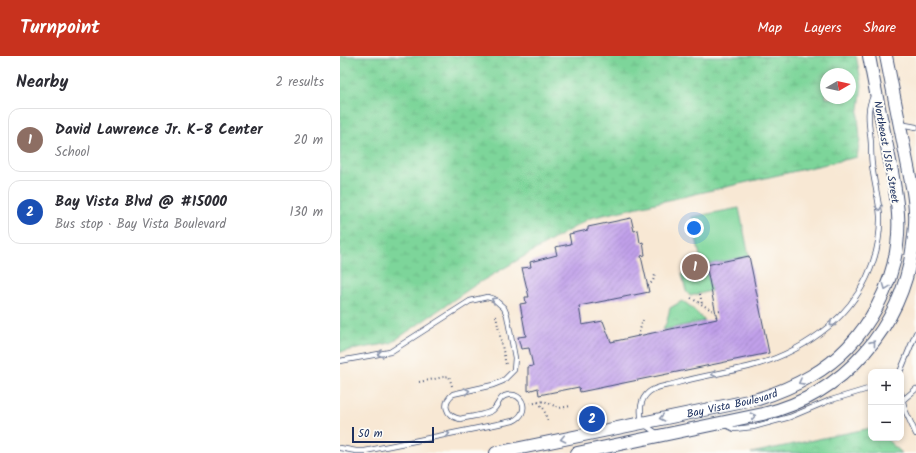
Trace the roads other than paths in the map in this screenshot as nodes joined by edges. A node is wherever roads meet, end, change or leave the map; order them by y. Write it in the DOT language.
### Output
graph roads {
  1 [pos="869,56"];
  2 [pos="886,56"];
  3 [pos="876,91"];
  4 [pos="900,124"];
  5 [pos="915,127"];
  6 [pos="896,250"];
  7 [pos="905,282"];
  8 [pos="916,333"];
  9 [pos="340,361"];
  10 [pos="901,369"];
  11 [pos="868,389"];
  12 [pos="916,390"];
  13 [pos="904,399"];
  14 [pos="904,405"];
  15 [pos="642,423"];
  16 [pos="721,423"];
  17 [pos="916,434"];
  18 [pos="660,436"];
  19 [pos="340,448"];
  20 [pos="496,453"];
  21 [pos="577,453"];
  1 -- 3 [label="street, Northeast 151st Street"];
  2 -- 4 [label="street, Northeast 151st Street"];
  3 -- 4 [label="street"];
  3 -- 6 [label="street, Northeast 151st Street"];
  3 -- 15 [label="lane, one-way"];
  4 -- 5 [label="lane, Northeast 151st Street"];
  4 -- 7 [label="street, Northeast 151st Street"];
  6 -- 15 [label="street, Bay Vista Boulevard, one-way"];
  16 -- 7 [label="street, Bay Vista Boulevard, one-way"];
  8 -- 10 [label="lane"];
  19 -- 9 [label="lane, one-way"];
  11 -- 16 [label="lane"];
  12 -- 13 [label="lane"];
  14 -- 17 [label="lane"];
  15 -- 18 [label="lane"];
  15 -- 20 [label="street, Bay Vista Boulevard, one-way"];
  16 -- 18 [label="street, Bay Vista Boulevard"];
  18 -- 21 [label="street, Bay Vista Boulevard"];
}
